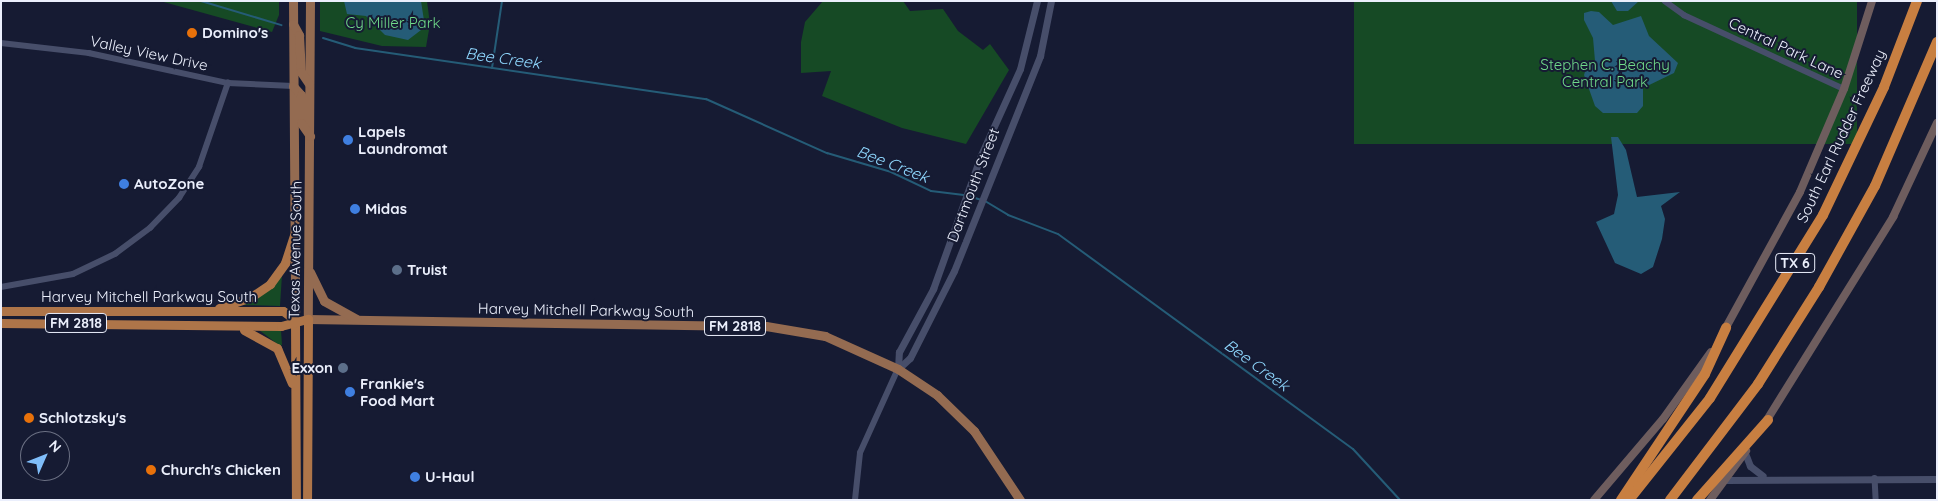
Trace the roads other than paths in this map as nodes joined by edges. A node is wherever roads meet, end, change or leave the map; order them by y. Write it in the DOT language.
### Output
graph roads {
  1 [pos="292,1"];
  2 [pos="310,1"];
  3 [pos="1037,1"];
  4 [pos="1051,1"];
  5 [pos="1665,1"];
  6 [pos="1872,1"];
  7 [pos="1917,1"];
  8 [pos="292,24"];
  9 [pos="1937,42"];
  10 [pos="1,43"];
  11 [pos="228,82"];
  12 [pos="309,84"];
  13 [pos="293,86"];
  14 [pos="1844,89"];
  15 [pos="1937,123"];
  16 [pos="310,136"];
  17 [pos="294,235"];
  18 [pos="309,267"];
  19 [pos="1,287"];
  20 [pos="212,310"];
  21 [pos="1,311"];
  22 [pos="308,319"];
  23 [pos="295,320"];
  24 [pos="359,320"];
  25 [pos="1,323"];
  26 [pos="229,326"];
  27 [pos="1726,328"];
  28 [pos="898,369"];
  29 [pos="295,395"];
  30 [pos="1768,420"];
  31 [pos="1745,453"];
  32 [pos="1763,476"];
  33 [pos="1876,478"];
  34 [pos="1937,478"];
  35 [pos="1724,480"];
  36 [pos="296,500"];
  37 [pos="307,500"];
  38 [pos="855,500"];
  39 [pos="1020,500"];
  40 [pos="1594,500"];
  41 [pos="1621,500"];
  42 [pos="1629,500"];
  43 [pos="1670,500"];
  44 [pos="1697,500"];
  45 [pos="1710,500"];
  46 [pos="1876,500"];
  1 -- 8 [label="main road, Texas Avenue South"];
  2 -- 12 [label="main road, Texas Avenue South"];
  3 -- 28 [label="street, Dartmouth Street"];
  4 -- 28 [label="street, Dartmouth Street"];
  5 -- 14 [label="street, Central Park Lane"];
  6 -- 14 [label="main road"];
  7 -- 42 [label="highway, South Earl Rudder Freeway / TX 6"];
  8 -- 12 [label="main road"];
  8 -- 13 [label="main road, Texas Avenue South"];
  9 -- 43 [label="highway, TX 6"];
  10 -- 11 [label="street, Valley View Drive"];
  11 -- 13 [label="street, Valley View Drive"];
  11 -- 19 [label="street"];
  12 -- 16 [label="main road, Texas Avenue South"];
  13 -- 16 [label="main road"];
  13 -- 17 [label="main road, Texas Avenue South"];
  14 -- 27 [label="main road"];
  15 -- 30 [label="main road"];
  16 -- 18 [label="main road, Texas Avenue South"];
  17 -- 20 [label="highway"];
  17 -- 23 [label="main road, Texas Avenue South"];
  18 -- 22 [label="main road, Texas Avenue South"];
  18 -- 24 [label="main road"];
  20 -- 21 [label="highway, Harvey Mitchell Parkway South / FM 2818"];
  20 -- 23 [label="highway, Harvey Mitchell Parkway South / FM 2818"];
  22 -- 23 [label="highway, Harvey Mitchell Parkway South / FM 2818"];
  22 -- 24 [label="main road, Harvey Mitchell Parkway South / FM 2818"];
  22 -- 37 [label="highway, Texas Avenue South"];
  23 -- 26 [label="highway, Harvey Mitchell Parkway South / FM 2818"];
  23 -- 29 [label="highway, Texas Avenue South"];
  24 -- 28 [label="main road, Harvey Mitchell Parkway South / FM 2818"];
  25 -- 26 [label="highway, Harvey Mitchell Parkway South / FM 2818"];
  26 -- 29 [label="highway"];
  27 -- 40 [label="main road"];
  27 -- 41 [label="highway"];
  28 -- 38 [label="street, Dartmouth Street"];
  28 -- 39 [label="main road, Harvey Mitchell Parkway South / FM 2818"];
  29 -- 36 [label="highway, Texas Avenue South"];
  30 -- 31 [label="main road"];
  30 -- 44 [label="highway"];
  31 -- 32 [label="street"];
  31 -- 35 [label="main road"];
  32 -- 33 [label="street"];
  32 -- 35 [label="street"];
  33 -- 34 [label="street"];
  33 -- 46 [label="street"];
  35 -- 45 [label="main road"];
}
